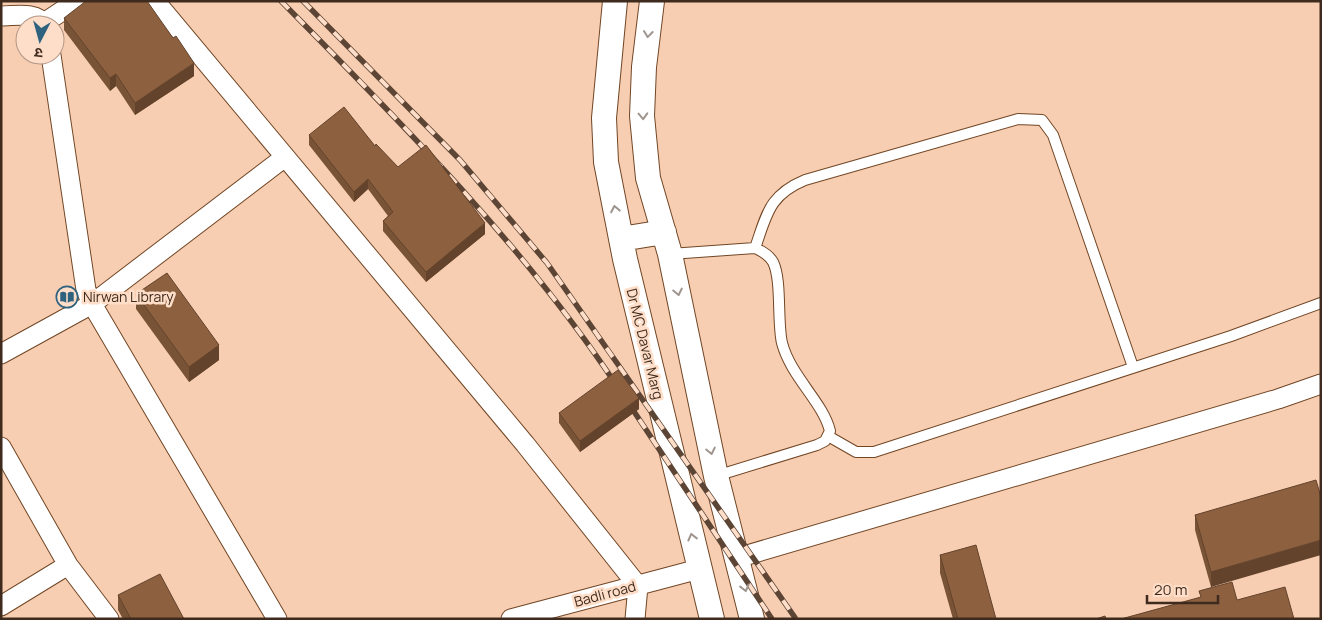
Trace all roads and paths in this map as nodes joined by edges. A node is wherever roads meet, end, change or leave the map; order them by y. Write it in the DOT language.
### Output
graph roads {
  1 [pos="77,1"];
  2 [pos="155,1"];
  3 [pos="615,1"];
  4 [pos="652,1"];
  5 [pos="58,15"];
  6 [pos="1,16"];
  7 [pos="15,16"];
  8 [pos="52,65"];
  9 [pos="285,157"];
  10 [pos="664,232"];
  11 [pos="621,238"];
  12 [pos="755,248"];
  13 [pos="670,254"];
  14 [pos="1321,303"];
  15 [pos="92,304"];
  16 [pos="1,354"];
  17 [pos="1133,368"];
  18 [pos="1321,384"];
  19 [pos="828,436"];
  20 [pos="1,447"];
  21 [pos="716,476"];
  22 [pos="737,558"];
  23 [pos="68,565"];
  24 [pos="699,569"];
  25 [pos="638,586"];
  26 [pos="1,606"];
  27 [pos="109,619"];
  28 [pos="277,619"];
  29 [pos="511,619"];
  30 [pos="635,619"];
  31 [pos="712,619"];
  32 [pos="752,619"];
  1 -- 5 [label="street"];
  2 -- 9 [label="street"];
  11 -- 3 [label="street, Dr MC Davar Marg, one-way"];
  4 -- 10 [label="street, one-way"];
  6 -- 7 [label="street"];
  8 -- 15 [label="street"];
  9 -- 15 [label="street"];
  9 -- 25 [label="street"];
  10 -- 11 [label="street"];
  10 -- 13 [label="street"];
  24 -- 11 [label="street, Dr MC Davar Marg, one-way"];
  12 -- 13 [label="lane"];
  12 -- 17 [label="lane"];
  12 -- 19 [label="lane"];
  13 -- 21 [label="street, one-way"];
  14 -- 17 [label="lane"];
  15 -- 16 [label="street"];
  15 -- 28 [label="street"];
  17 -- 19 [label="lane"];
  18 -- 22 [label="street"];
  19 -- 21 [label="lane"];
  20 -- 23 [label="street"];
  21 -- 22 [label="street"];
  22 -- 32 [label="street, one-way"];
  23 -- 26 [label="street"];
  23 -- 27 [label="street"];
  24 -- 25 [label="street, Badli road"];
  24 -- 31 [label="street, Dr MC Davar Marg"];
  25 -- 29 [label="street, Badli road"];
  25 -- 30 [label="street"];
}
